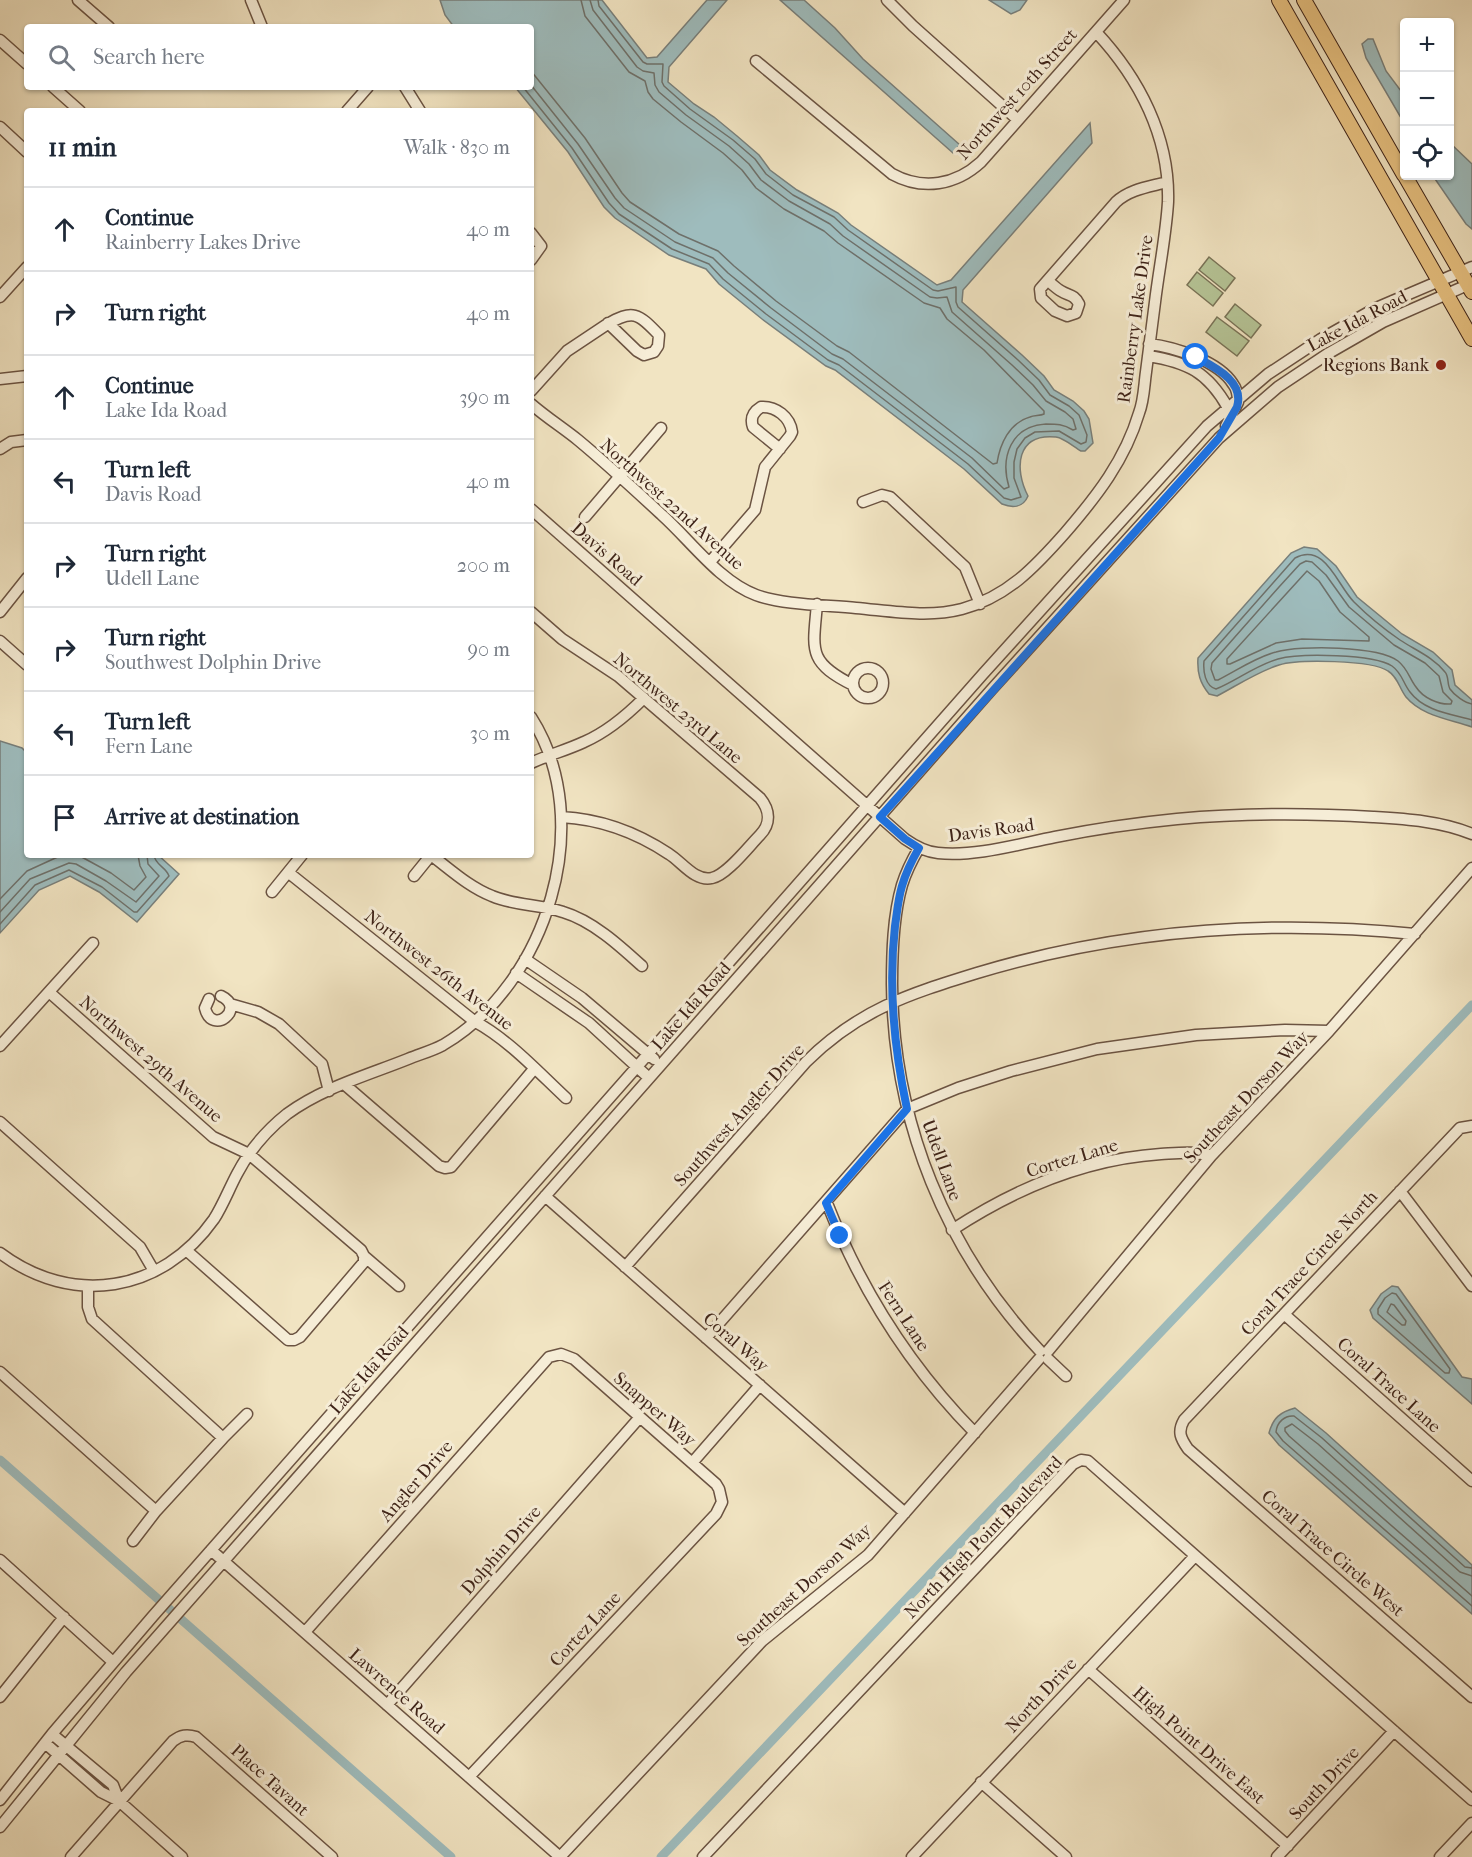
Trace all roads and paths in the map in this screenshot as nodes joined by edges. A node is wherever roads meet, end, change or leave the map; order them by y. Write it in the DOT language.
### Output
graph roads {
  1 [pos="78,0"];
  2 [pos="250,0"];
  3 [pos="887,0"];
  4 [pos="1124,0"];
  5 [pos="1279,0"];
  6 [pos="1304,0"];
  7 [pos="106,24"];
  8 [pos="261,24"];
  9 [pos="1096,32"];
  10 [pos="0,40"];
  11 [pos="24,61"];
  12 [pos="756,61"];
  13 [pos="56,90"];
  14 [pos="365,90"];
  15 [pos="407,90"];
  16 [pos="77,108"];
  17 [pos="350,108"];
  18 [pos="418,108"];
  19 [pos="1018,120"];
  20 [pos="0,127"];
  21 [pos="9,136"];
  22 [pos="0,146"];
  23 [pos="24,149"];
  24 [pos="1400,166"];
  25 [pos="1408,180"];
  26 [pos="1167,182"];
  27 [pos="534,237"];
  28 [pos="534,256"];
  29 [pos="24,270"];
  30 [pos="1466,270"];
  31 [pos="1048,281"];
  32 [pos="1438,281"];
  33 [pos="1471,287"];
  34 [pos="1446,294"];
  35 [pos="0,297"];
  36 [pos="608,323"];
  37 [pos="1472,339"];
  38 [pos="1149,344"];
  39 [pos="1148,356"];
  40 [pos="24,376"];
  41 [pos="0,379"];
  42 [pos="534,388"];
  43 [pos="1238,398"];
  44 [pos="534,406"];
  45 [pos="1228,408"];
  46 [pos="662,428"];
  47 [pos="1219,438"];
  48 [pos="24,440"];
  49 [pos="2,447"];
  50 [pos="780,449"];
  51 [pos="620,477"];
  52 [pos="862,502"];
  53 [pos="534,512"];
  54 [pos="585,517"];
  55 [pos="710,562"];
  56 [pos="24,582"];
  57 [pos="1051,598"];
  58 [pos="817,604"];
  59 [pos="980,604"];
  60 [pos="0,612"];
  61 [pos="534,615"];
  62 [pos="1046,628"];
  63 [pos="0,641"];
  64 [pos="24,662"];
  65 [pos="853,685"];
  66 [pos="644,698"];
  67 [pos="534,723"];
  68 [pos="549,755"];
  69 [pos="534,762"];
  70 [pos="867,806"];
  71 [pos="561,817"];
  72 [pos="880,817"];
  73 [pos="1472,834"];
  74 [pos="919,848"];
  75 [pos="300,858"];
  76 [pos="429,858"];
  77 [pos="435,858"];
  78 [pos="1472,868"];
  79 [pos="289,873"];
  80 [pos="414,876"];
  81 [pos="272,892"];
  82 [pos="548,908"];
  83 [pos="1415,934"];
  84 [pos="93,943"];
  85 [pos="525,960"];
  86 [pos="642,966"];
  87 [pos="516,973"];
  88 [pos="49,992"];
  89 [pos="221,996"];
  90 [pos="209,999"];
  91 [pos="892,1002"];
  92 [pos="230,1004"];
  93 [pos="474,1021"];
  94 [pos="1329,1031"];
  95 [pos="0,1046"];
  96 [pos="648,1055"];
  97 [pos="660,1065"];
  98 [pos="637,1067"];
  99 [pos="534,1069"];
  100 [pos="649,1078"];
  101 [pos="344,1084"];
  102 [pos="329,1091"];
  103 [pos="566,1098"];
  104 [pos="907,1109"];
  105 [pos="0,1122"];
  106 [pos="1471,1125"];
  107 [pos="249,1154"];
  108 [pos="1211,1156"];
  109 [pos="1400,1191"];
  110 [pos="545,1196"];
  111 [pos="826,1203"];
  112 [pos="952,1230"];
  113 [pos="186,1250"];
  114 [pos="0,1253"];
  115 [pos="364,1256"];
  116 [pos="626,1267"];
  117 [pos="153,1271"];
  118 [pos="88,1286"];
  119 [pos="399,1286"];
  120 [pos="1472,1286"];
  121 [pos="1284,1314"];
  122 [pos="706,1338"];
  123 [pos="555,1355"];
  124 [pos="1043,1355"];
  125 [pos="0,1372"];
  126 [pos="1066,1376"];
  127 [pos="760,1385"];
  128 [pos="247,1414"];
  129 [pos="640,1417"];
  130 [pos="1179,1430"];
  131 [pos="975,1433"];
  132 [pos="223,1438"];
  133 [pos="692,1463"];
  134 [pos="1472,1481"];
  135 [pos="722,1502"];
  136 [pos="156,1511"];
  137 [pos="905,1513"];
  138 [pos="133,1541"];
  139 [pos="212,1550"];
  140 [pos="1195,1556"];
  141 [pos="0,1560"];
  142 [pos="224,1561"];
  143 [pos="64,1617"];
  144 [pos="305,1632"];
  145 [pos="113,1662"];
  146 [pos="1088,1669"];
  147 [pos="0,1697"];
  148 [pos="1472,1697"];
  149 [pos="387,1705"];
  150 [pos="1394,1731"];
  151 [pos="52,1734"];
  152 [pos="45,1743"];
  153 [pos="66,1745"];
  154 [pos="58,1755"];
  155 [pos="469,1777"];
  156 [pos="981,1782"];
  157 [pos="0,1800"];
  158 [pos="1472,1800"];
  159 [pos="119,1801"];
  160 [pos="1472,1823"];
  161 [pos="0,1827"];
  162 [pos="1288,1846"];
  163 [pos="71,1857"];
  164 [pos="182,1857"];
  165 [pos="332,1857"];
  166 [pos="560,1857"];
  167 [pos="703,1857"];
  168 [pos="912,1857"];
  169 [pos="1066,1857"];
  170 [pos="1277,1857"];
  171 [pos="1440,1857"];
  1 -- 7 [label="street"];
  2 -- 8 [label="street"];
  3 -- 19 [label="street"];
  4 -- 9 [label="street, Northwest 10th Street"];
  5 -- 32 [label="main road"];
  6 -- 24 [label="main road"];
  9 -- 19 [label="street, Northwest 10th Street"];
  9 -- 26 [label="street, Rainberry Lake Drive"];
  10 -- 11 [label="street"];
  12 -- 19 [label="street, Northwest 10th Street"];
  13 -- 16 [label="street"];
  14 -- 17 [label="street"];
  15 -- 18 [label="street"];
  20 -- 21 [label="street"];
  21 -- 22 [label="street"];
  21 -- 23 [label="street"];
  25 -- 30 [label="main road"];
  26 -- 31 [label="street"];
  26 -- 38 [label="street, Rainberry Lake Drive"];
  27 -- 28 [label="street"];
  29 -- 35 [label="street"];
  30 -- 32 [label="street, Lake Ida Road"];
  30 -- 33 [label="main road"];
  32 -- 34 [label="main road"];
  32 -- 43 [label="street, Lake Ida Road"];
  33 -- 34 [label="street, Lake Ida Road"];
  34 -- 37 [label="main road"];
  34 -- 47 [label="street, Lake Ida Road"];
  36 -- 36 [label="street"];
  36 -- 42 [label="street"];
  38 -- 39 [label="street, Rainberry Lake Drive"];
  38 -- 43 [label="street"];
  39 -- 45 [label="street"];
  39 -- 59 [label="street, Rainberry Lake Drive"];
  40 -- 41 [label="street"];
  43 -- 45 [label="street, Lake Ida Road"];
  43 -- 47 [label="street"];
  44 -- 51 [label="street, Northwest 22nd Avenue"];
  45 -- 57 [label="street, Lake Ida Road"];
  46 -- 51 [label="street"];
  47 -- 62 [label="street, Lake Ida Road"];
  48 -- 49 [label="street"];
  50 -- 55 [label="street"];
  51 -- 54 [label="street"];
  51 -- 55 [label="street, Northwest 22nd Avenue"];
  52 -- 59 [label="street"];
  53 -- 70 [label="street, Davis Road"];
  55 -- 58 [label="street, Northwest 22nd Avenue"];
  56 -- 60 [label="street"];
  57 -- 62 [label="street"];
  57 -- 70 [label="street, Lake Ida Road"];
  58 -- 59 [label="street, Northwest 22nd Avenue"];
  58 -- 65 [label="street"];
  61 -- 66 [label="street, Northwest 23rd Lane"];
  62 -- 72 [label="street, Lake Ida Road"];
  63 -- 64 [label="street"];
  66 -- 68 [label="street"];
  66 -- 71 [label="street, Northwest 23rd Lane"];
  67 -- 68 [label="street"];
  68 -- 69 [label="street"];
  68 -- 71 [label="street"];
  70 -- 72 [label="street, Davis Road"];
  70 -- 96 [label="street, Lake Ida Road"];
  71 -- 82 [label="street"];
  72 -- 74 [label="street, Davis Road"];
  72 -- 97 [label="street, Lake Ida Road"];
  73 -- 74 [label="street, Davis Road"];
  74 -- 91 [label="street, Udell Lane"];
  75 -- 79 [label="street"];
  76 -- 80 [label="street"];
  77 -- 82 [label="street"];
  78 -- 83 [label="street, Southeast Dorson Way"];
  79 -- 81 [label="street"];
  79 -- 93 [label="street, Northwest 26th Avenue"];
  82 -- 85 [label="street"];
  82 -- 86 [label="street"];
  83 -- 91 [label="street, Southwest Angler Drive"];
  83 -- 94 [label="street, Southeast Dorson Way"];
  84 -- 88 [label="street"];
  85 -- 87 [label="street"];
  85 -- 96 [label="street"];
  87 -- 93 [label="street"];
  87 -- 98 [label="street"];
  88 -- 95 [label="street"];
  88 -- 107 [label="street, Northwest 29th Avenue"];
  89 -- 92 [label="street"];
  90 -- 92 [label="street"];
  91 -- 104 [label="street, Udell Lane"];
  91 -- 116 [label="street, Southwest Angler Drive"];
  92 -- 102 [label="street"];
  93 -- 99 [label="street, Northwest 26th Avenue"];
  93 -- 101 [label="street"];
  94 -- 104 [label="street"];
  94 -- 108 [label="street, Southeast Dorson Way"];
  96 -- 97 [label="street"];
  96 -- 98 [label="street, Lake Ida Road"];
  97 -- 100 [label="street, Lake Ida Road"];
  98 -- 100 [label="street"];
  98 -- 139 [label="street, Lake Ida Road"];
  99 -- 101 [label="street"];
  99 -- 103 [label="street, Northwest 26th Avenue"];
  100 -- 110 [label="street, Lake Ida Road"];
  101 -- 102 [label="street"];
  102 -- 107 [label="street"];
  104 -- 111 [label="street"];
  104 -- 112 [label="street, Udell Lane"];
  105 -- 117 [label="street"];
  106 -- 109 [label="street, Coral Trace Circle North"];
  107 -- 113 [label="street"];
  107 -- 115 [label="street, Northwest 29th Avenue"];
  108 -- 112 [label="street, Cortez Lane"];
  108 -- 124 [label="street, Southeast Dorson Way"];
  109 -- 120 [label="street"];
  109 -- 121 [label="street, Coral Trace Circle North"];
  110 -- 116 [label="street, Coral Way"];
  110 -- 142 [label="street, Lake Ida Road"];
  111 -- 122 [label="street"];
  111 -- 131 [label="street, Fern Lane"];
  112 -- 124 [label="street, Udell Lane"];
  113 -- 115 [label="street"];
  113 -- 117 [label="street"];
  114 -- 118 [label="street"];
  115 -- 119 [label="street, Northwest 29th Avenue"];
  116 -- 122 [label="street, Coral Way"];
  117 -- 118 [label="street"];
  118 -- 132 [label="street"];
  121 -- 130 [label="street, Coral Trace Circle North"];
  121 -- 134 [label="street, Coral Trace Lane"];
  122 -- 127 [label="street, Coral Way"];
  123 -- 129 [label="street, Snapper Way"];
  123 -- 144 [label="street, Angler Drive"];
  124 -- 126 [label="street, Udell Lane"];
  124 -- 131 [label="street, Southeast Dorson Way"];
  125 -- 136 [label="street"];
  127 -- 133 [label="street"];
  127 -- 137 [label="street, Coral Way"];
  128 -- 132 [label="street"];
  129 -- 133 [label="street, Snapper Way"];
  129 -- 149 [label="street, Dolphin Drive"];
  130 -- 148 [label="street, Coral Trace Circle West"];
  131 -- 137 [label="street, Southeast Dorson Way"];
  132 -- 136 [label="street"];
  133 -- 135 [label="street, Snapper Way"];
  135 -- 155 [label="street, Cortez Lane"];
  136 -- 138 [label="street"];
  137 -- 166 [label="street, Southeast Dorson Way"];
  139 -- 142 [label="street, Lawrence Road"];
  139 -- 145 [label="street, Lake Ida Road"];
  140 -- 146 [label="street, North Drive"];
  140 -- 150 [label="street, North High Point Boulevard"];
  140 -- 167 [label="street, North High Point Boulevard"];
  141 -- 143 [label="street"];
  142 -- 144 [label="street, Lawrence Road"];
  142 -- 153 [label="street, Lake Ida Road"];
  143 -- 145 [label="street"];
  143 -- 147 [label="street"];
  144 -- 149 [label="street, Lawrence Road"];
  145 -- 151 [label="street, Lake Ida Road"];
  146 -- 156 [label="street, North Drive"];
  146 -- 162 [label="street, High Point Drive East"];
  149 -- 155 [label="street, Lawrence Road"];
  150 -- 158 [label="street, North High Point Boulevard"];
  150 -- 162 [label="street, South Drive"];
  151 -- 152 [label="street, Lake Ida Road"];
  151 -- 153 [label="street"];
  152 -- 154 [label="street"];
  152 -- 157 [label="street, Lake Ida Road"];
  153 -- 154 [label="street, Lake Ida Road"];
  153 -- 159 [label="street"];
  154 -- 159 [label="street"];
  154 -- 161 [label="street, Lake Ida Road"];
  155 -- 166 [label="street, Lawrence Road"];
  156 -- 168 [label="street, North Drive"];
  156 -- 169 [label="street"];
  159 -- 163 [label="street"];
  159 -- 164 [label="street"];
  159 -- 165 [label="street, Place Tavant"];
  160 -- 171 [label="street"];
  162 -- 170 [label="street, South Drive"];
}
